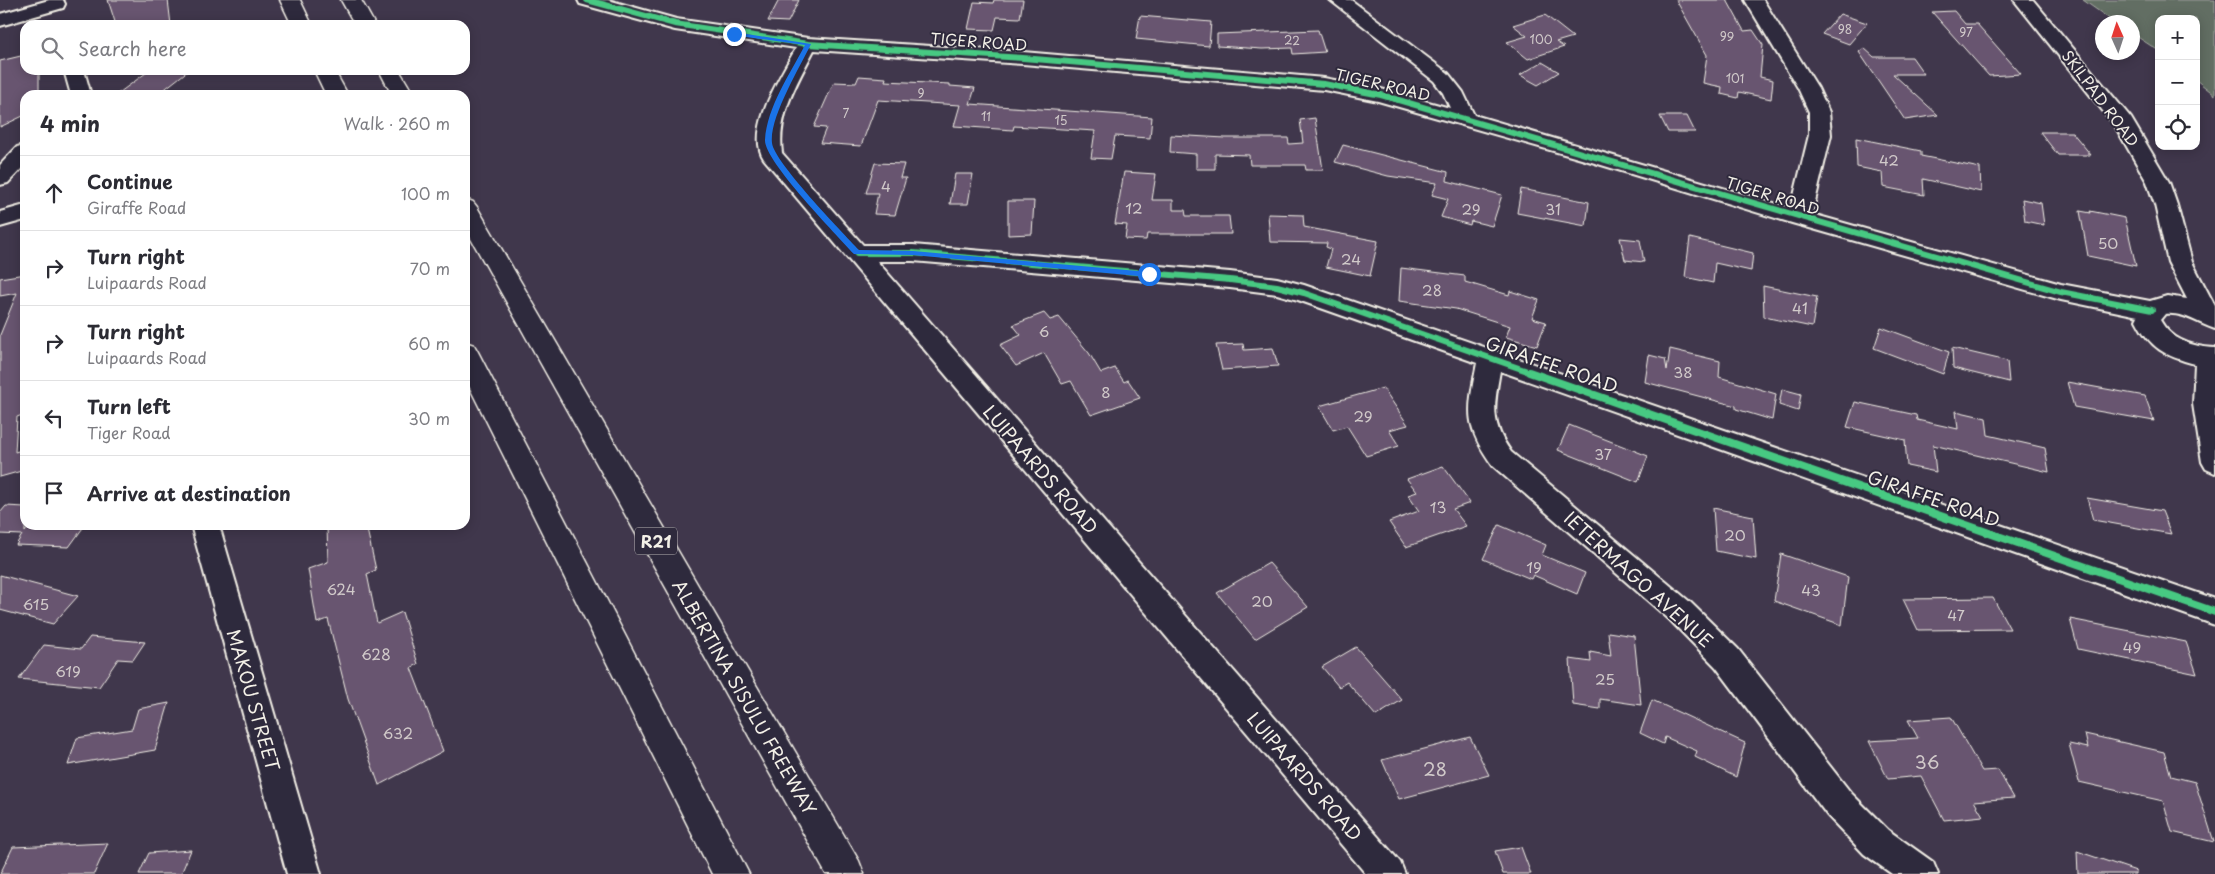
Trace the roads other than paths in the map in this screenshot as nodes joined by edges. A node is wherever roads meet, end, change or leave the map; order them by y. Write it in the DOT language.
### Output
graph roads {
  1 [pos="290,0"];
  2 [pos="351,0"];
  3 [pos="587,0"];
  4 [pos="1339,0"];
  5 [pos="1754,0"];
  6 [pos="2023,0"];
  7 [pos="57,8"];
  8 [pos="0,20"];
  9 [pos="300,20"];
  10 [pos="361,20"];
  11 [pos="808,44"];
  12 [pos="75,75"];
  13 [pos="327,75"];
  14 [pos="392,75"];
  15 [pos="80,90"];
  16 [pos="334,90"];
  17 [pos="400,90"];
  18 [pos="1466,120"];
  19 [pos="20,157"];
  20 [pos="0,178"];
  21 [pos="20,214"];
  22 [pos="470,217"];
  23 [pos="1800,218"];
  24 [pos="0,220"];
  25 [pos="857,253"];
  26 [pos="2180,262"];
  27 [pos="2158,314"];
  28 [pos="2211,318"];
  29 [pos="2173,347"];
  30 [pos="2211,357"];
  31 [pos="1490,358"];
  32 [pos="470,362"];
  33 [pos="2206,404"];
  34 [pos="2215,462"];
  35 [pos="206,530"];
  36 [pos="2215,612"];
  37 [pos="304,874"];
  38 [pos="731,874"];
  39 [pos="846,874"];
  40 [pos="1388,874"];
  41 [pos="1922,874"];
  1 -- 9 [label="highway"];
  2 -- 10 [label="highway"];
  3 -- 11 [label="street, TIGER ROAD"];
  4 -- 18 [label="street"];
  5 -- 23 [label="street"];
  6 -- 26 [label="street, SKILPAD ROAD"];
  7 -- 8 [label="street"];
  11 -- 18 [label="street, TIGER ROAD"];
  11 -- 25 [label="street, LUIPAARDS ROAD"];
  12 -- 15 [label="street"];
  13 -- 16 [label="highway"];
  14 -- 17 [label="highway"];
  18 -- 23 [label="street, TIGER ROAD"];
  19 -- 20 [label="street"];
  21 -- 24 [label="street"];
  22 -- 39 [label="highway, ALBERTINA SISULU FREEWAY / R21"];
  23 -- 27 [label="street, TIGER ROAD"];
  25 -- 31 [label="street, GIRAFFE ROAD"];
  25 -- 40 [label="street, LUIPAARDS ROAD"];
  26 -- 27 [label="street, SKILPAD ROAD"];
  26 -- 28 [label="street, SKILPAD ROAD"];
  27 -- 28 [label="street"];
  27 -- 29 [label="street"];
  29 -- 30 [label="street"];
  29 -- 33 [label="street"];
  30 -- 33 [label="street"];
  31 -- 36 [label="street, GIRAFFE ROAD"];
  31 -- 41 [label="street, IETERMAGO AVENUE"];
  32 -- 38 [label="highway"];
  33 -- 34 [label="street"];
  35 -- 37 [label="street, MAKOU STREET"];
}
